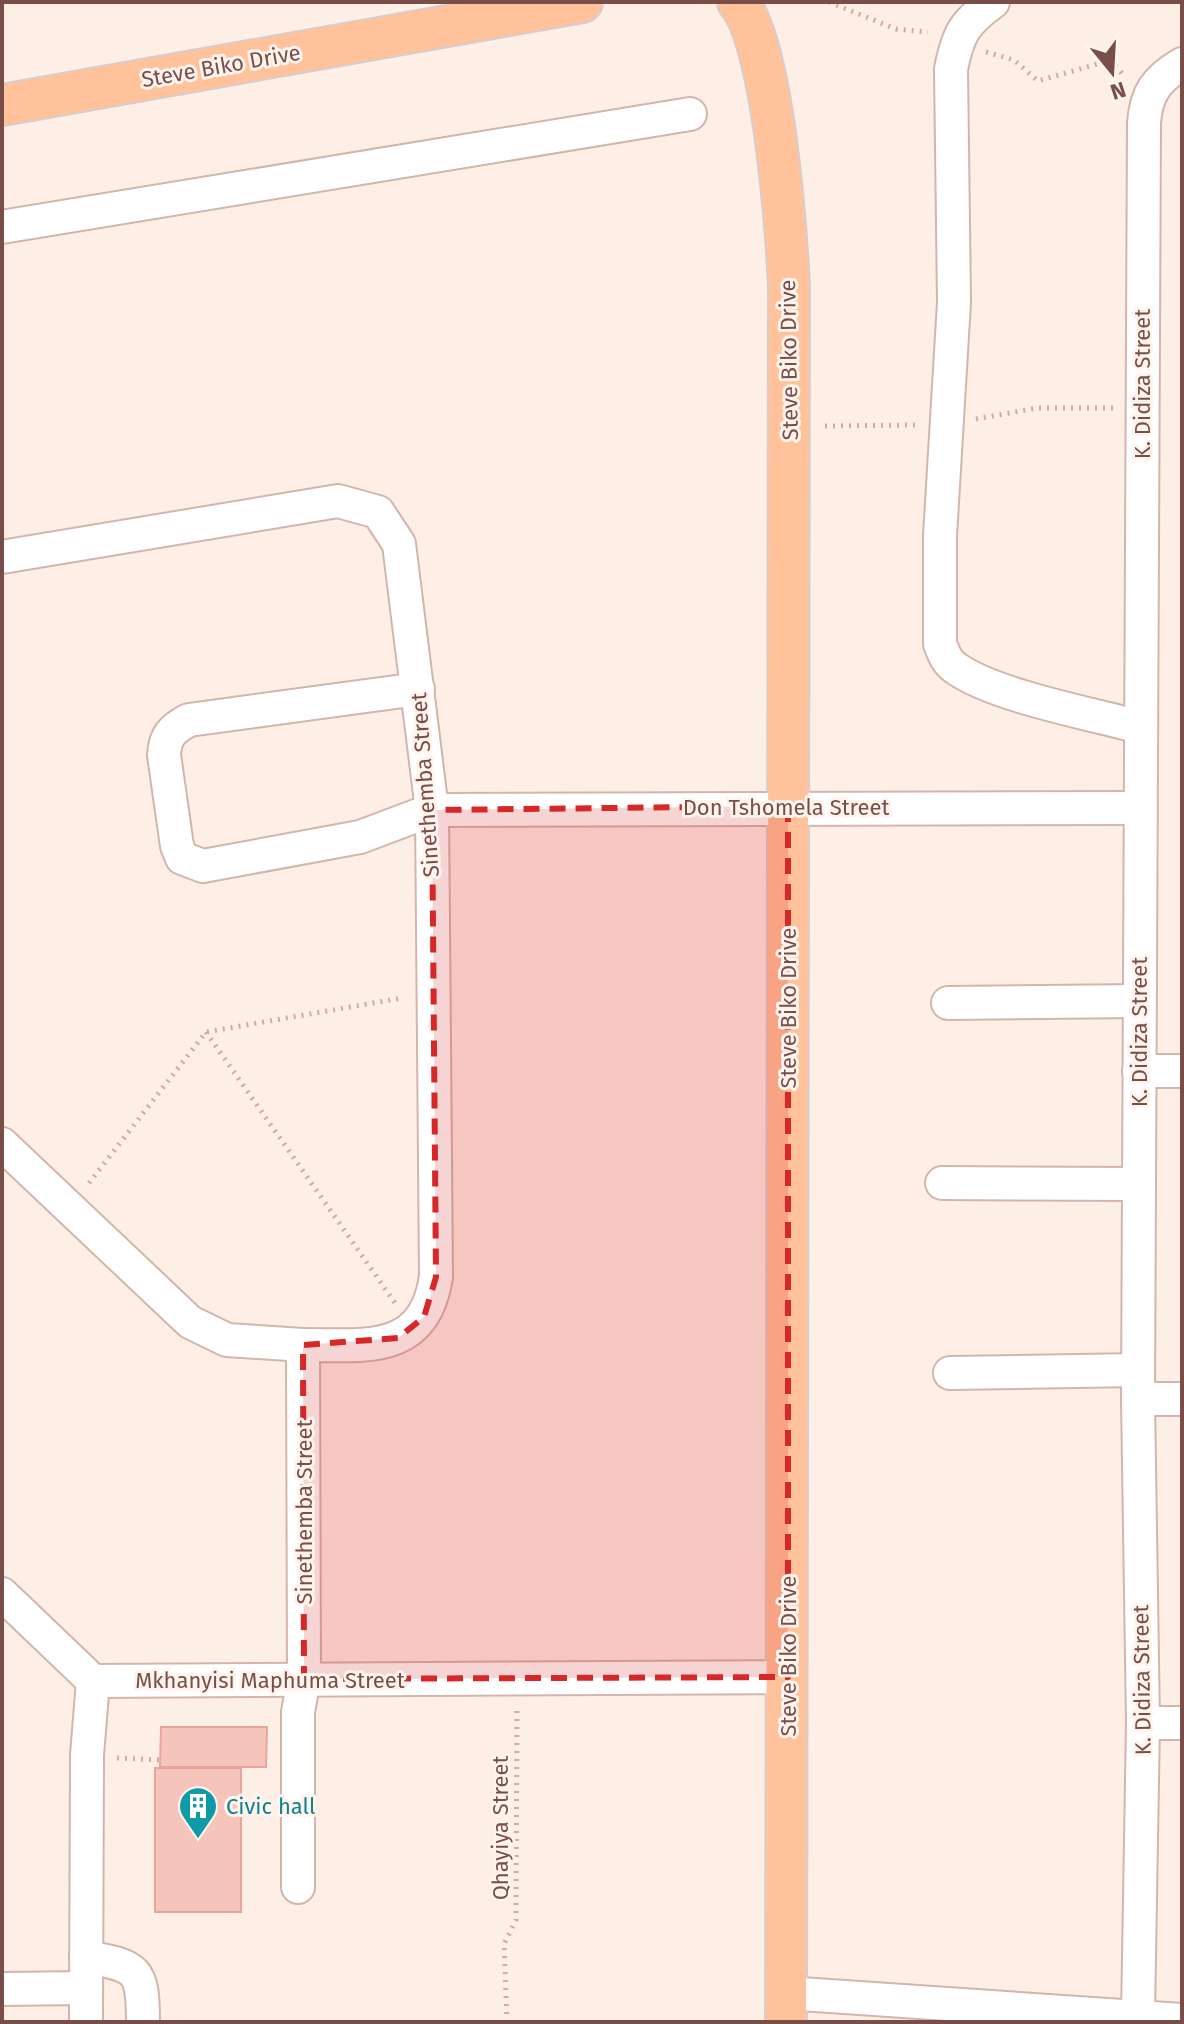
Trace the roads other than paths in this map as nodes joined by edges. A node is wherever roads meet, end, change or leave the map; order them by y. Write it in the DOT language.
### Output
graph roads {
  1 [pos="582,2"];
  2 [pos="738,2"];
  3 [pos="993,2"];
  4 [pos="1182,64"];
  5 [pos="2,105"];
  6 [pos="690,114"];
  7 [pos="2,227"];
  8 [pos="2,557"];
  9 [pos="418,689"];
  10 [pos="1140,727"];
  11 [pos="788,806"];
  12 [pos="1140,808"];
  13 [pos="432,810"];
  14 [pos="1139,1001"];
  15 [pos="948,1003"];
  16 [pos="1139,1071"];
  17 [pos="1182,1071"];
  18 [pos="2,1144"];
  19 [pos="942,1183"];
  20 [pos="1139,1184"];
  21 [pos="303,1345"];
  22 [pos="950,1373"];
  23 [pos="1138,1385"];
  24 [pos="1182,1399"];
  25 [pos="2,1594"];
  26 [pos="788,1677"];
  27 [pos="304,1679"];
  28 [pos="93,1681"];
  29 [pos="1143,1723"];
  30 [pos="1182,1723"];
  31 [pos="298,1887"];
  32 [pos="86,1972"];
  33 [pos="2,1989"];
  34 [pos="786,2007"];
  35 [pos="1138,2016"];
  36 [pos="1182,2020"];
  37 [pos="86,2022"];
  38 [pos="143,2022"];
  1 -- 5 [label="main road, Steve Biko Drive"];
  2 -- 11 [label="main road, Steve Biko Drive"];
  3 -- 10 [label="street"];
  4 -- 10 [label="street, K. Didiza Street"];
  6 -- 7 [label="street"];
  8 -- 9 [label="street, Sinethemba Street"];
  9 -- 13 [label="street, Sinethemba Street"];
  9 -- 13 [label="street, Don Tshomela Street"];
  10 -- 12 [label="street, K. Didiza Street"];
  11 -- 12 [label="street, Don Tshomela Street"];
  11 -- 13 [label="street, Don Tshomela Street"];
  11 -- 26 [label="main road, Steve Biko Drive"];
  12 -- 14 [label="street, K. Didiza Street"];
  13 -- 21 [label="street, Sinethemba Street"];
  14 -- 15 [label="street"];
  14 -- 16 [label="street, K. Didiza Street"];
  16 -- 17 [label="street"];
  16 -- 20 [label="street, K. Didiza Street"];
  18 -- 21 [label="street"];
  19 -- 20 [label="street"];
  20 -- 23 [label="street, K. Didiza Street"];
  21 -- 27 [label="street, Sinethemba Street"];
  22 -- 23 [label="street"];
  23 -- 24 [label="street"];
  23 -- 29 [label="street, K. Didiza Street"];
  25 -- 28 [label="street"];
  26 -- 27 [label="street, Mkhanyisi Maphuma Street"];
  26 -- 34 [label="main road, Steve Biko Drive"];
  27 -- 28 [label="street, Mkhanyisi Maphuma Street"];
  27 -- 31 [label="street, Sinethemba Street"];
  28 -- 32 [label="street"];
  29 -- 30 [label="street"];
  29 -- 35 [label="street, K. Didiza Street"];
  32 -- 33 [label="street"];
  32 -- 37 [label="street"];
  32 -- 38 [label="street"];
  34 -- 35 [label="street"];
  35 -- 36 [label="street"];
}
